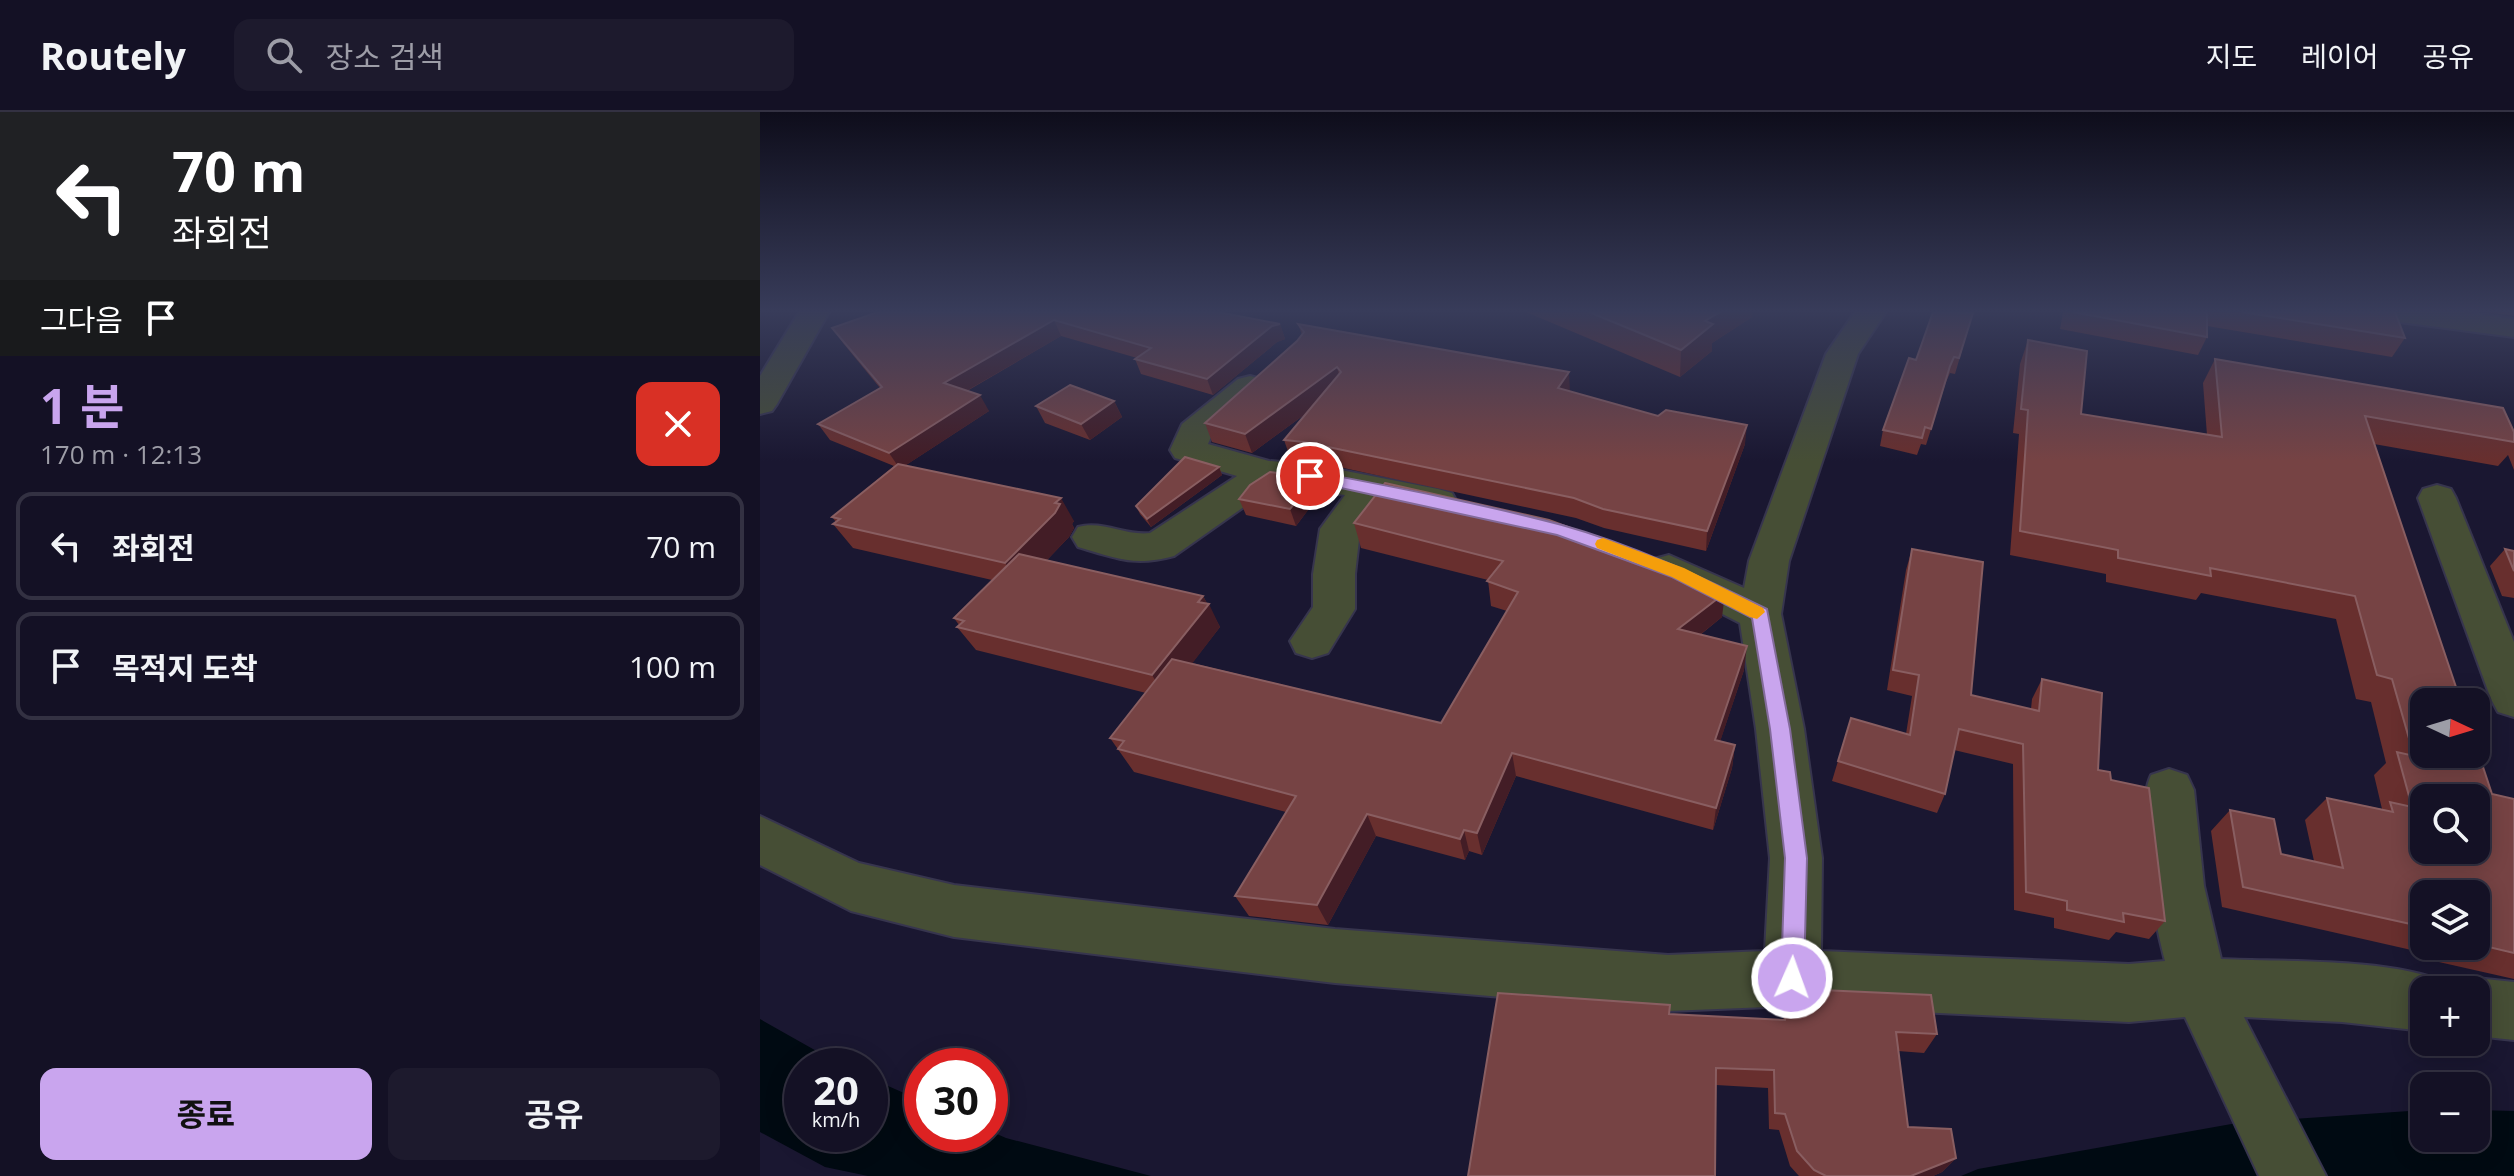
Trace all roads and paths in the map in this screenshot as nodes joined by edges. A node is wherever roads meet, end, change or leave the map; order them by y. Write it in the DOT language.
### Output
graph roads {
  1 [pos="785,362"];
  2 [pos="1277,362"];
  3 [pos="1839,362"];
  4 [pos="760,404"];
  5 [pos="1268,473"];
  6 [pos="1371,488"];
  7 [pos="2437,498"];
  8 [pos="1474,510"];
  9 [pos="1092,537"];
  10 [pos="1642,558"];
  11 [pos="1760,614"];
  12 [pos="1312,641"];
  13 [pos="2514,699"];
  14 [pos="2169,790"];
  15 [pos="760,839"];
  16 [pos="1792,978"];
  17 [pos="2202,987"];
  18 [pos="2410,1000"];
  19 [pos="2490,1008"];
  20 [pos="2514,1011"];
  21 [pos="2294,1176"];
  1 -- 4 [label="street"];
  2 -- 5 [label="street"];
  3 -- 11 [label="street"];
  5 -- 6 [label="street"];
  5 -- 9 [label="street"];
  6 -- 8 [label="street"];
  6 -- 12 [label="street"];
  7 -- 13 [label="street"];
  10 -- 11 [label="street"];
  11 -- 16 [label="street"];
  14 -- 17 [label="street"];
  15 -- 16 [label="street"];
  16 -- 17 [label="street"];
  17 -- 18 [label="street"];
  17 -- 21 [label="street"];
  19 -- 20 [label="street"];
}
